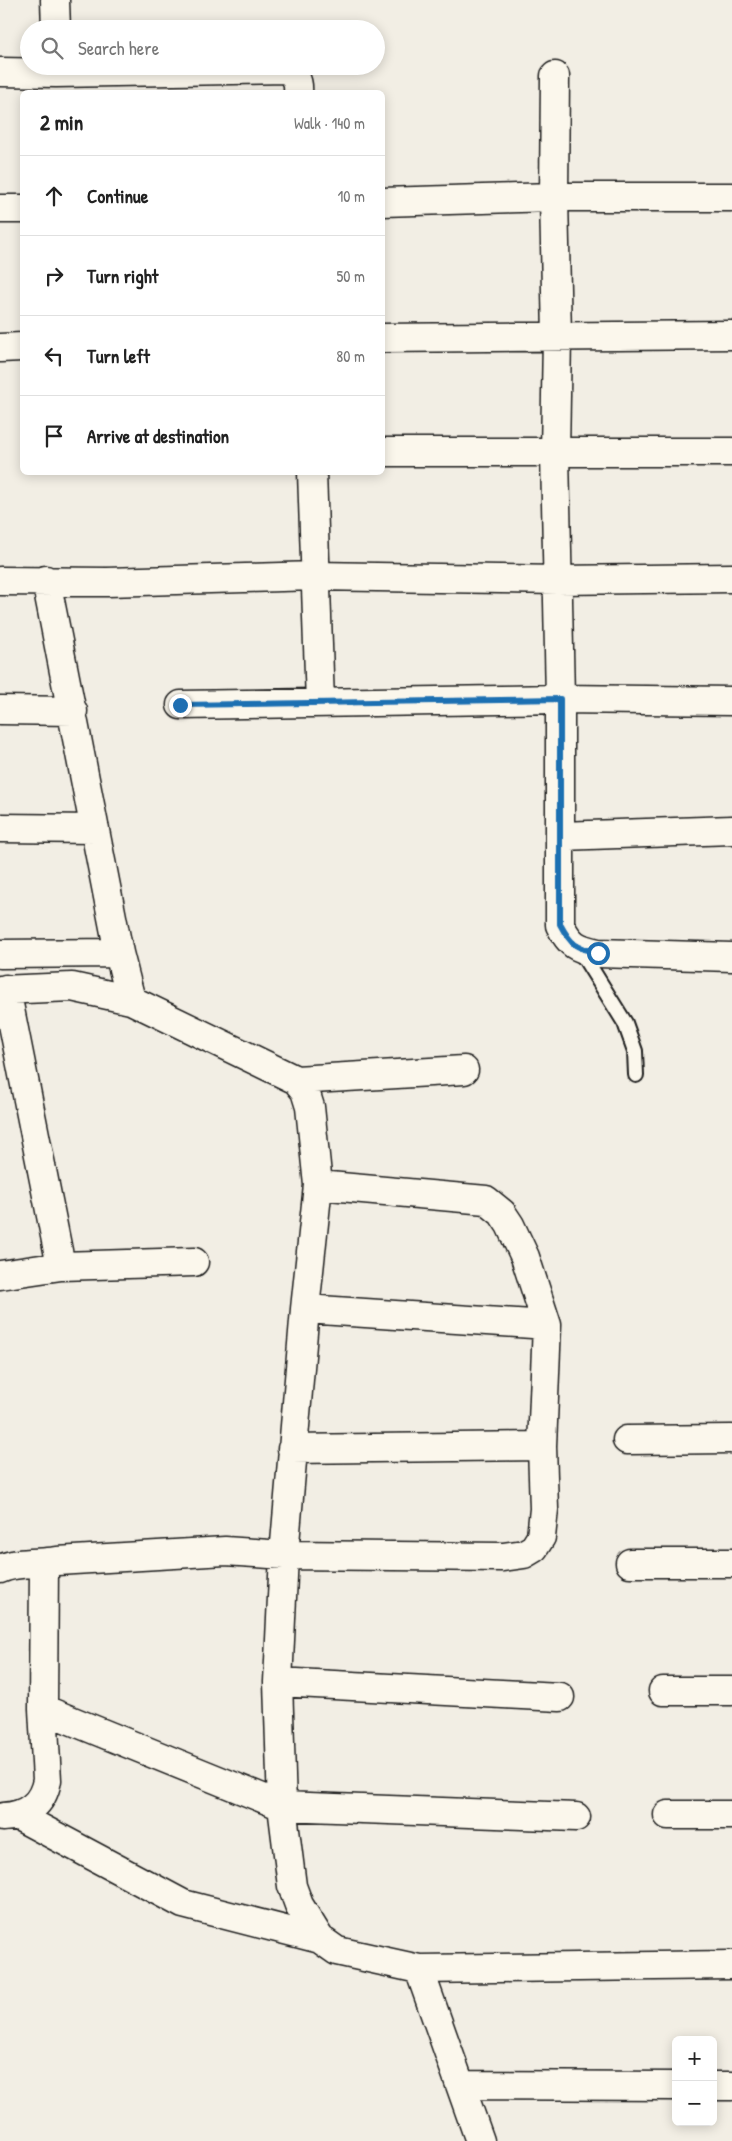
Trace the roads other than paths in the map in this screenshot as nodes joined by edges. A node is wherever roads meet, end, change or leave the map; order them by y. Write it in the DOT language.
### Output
graph roads {
  1 [pos="55,0"];
  2 [pos="56,20"];
  3 [pos="0,72"];
  4 [pos="20,74"];
  5 [pos="34,75"];
  6 [pos="113,75"];
  7 [pos="294,75"];
  8 [pos="555,76"];
  9 [pos="56,77"];
  10 [pos="298,90"];
  11 [pos="554,197"];
  12 [pos="732,197"];
  13 [pos="385,202"];
  14 [pos="0,209"];
  15 [pos="20,209"];
  16 [pos="732,335"];
  17 [pos="557,337"];
  18 [pos="385,338"];
  19 [pos="20,347"];
  20 [pos="0,348"];
  21 [pos="385,452"];
  22 [pos="732,452"];
  23 [pos="555,453"];
  24 [pos="312,475"];
  25 [pos="316,576"];
  26 [pos="732,578"];
  27 [pos="46,580"];
  28 [pos="557,580"];
  29 [pos="0,581"];
  30 [pos="560,699"];
  31 [pos="732,701"];
  32 [pos="320,703"];
  33 [pos="180,705"];
  34 [pos="0,710"];
  35 [pos="73,711"];
  36 [pos="0,828"];
  37 [pos="96,829"];
  38 [pos="732,830"];
  39 [pos="561,836"];
  40 [pos="578,948"];
  41 [pos="119,953"];
  42 [pos="0,954"];
  43 [pos="732,957"];
  44 [pos="3,990"];
  45 [pos="131,1000"];
  46 [pos="464,1070"];
  47 [pos="636,1075"];
  48 [pos="296,1080"];
  49 [pos="318,1185"];
  50 [pos="194,1262"];
  51 [pos="61,1266"];
  52 [pos="0,1275"];
  53 [pos="304,1308"];
  54 [pos="547,1325"];
  55 [pos="732,1439"];
  56 [pos="627,1440"];
  57 [pos="542,1446"];
  58 [pos="292,1449"];
  59 [pos="284,1555"];
  60 [pos="44,1563"];
  61 [pos="732,1563"];
  62 [pos="630,1564"];
  63 [pos="0,1569"];
  64 [pos="278,1682"];
  65 [pos="732,1691"];
  66 [pos="663,1692"];
  67 [pos="560,1697"];
  68 [pos="43,1709"];
  69 [pos="282,1806"];
  70 [pos="732,1814"];
  71 [pos="668,1815"];
  72 [pos="9,1816"];
  73 [pos="576,1817"];
  74 [pos="320,1939"];
  75 [pos="732,1965"];
  76 [pos="419,1969"];
  77 [pos="462,2085"];
  78 [pos="672,2086"];
  79 [pos="717,2086"];
  80 [pos="732,2086"];
  81 [pos="480,2141"];
  1 -- 2 [label="street"];
  3 -- 4 [label="street"];
  5 -- 9 [label="street"];
  6 -- 9 [label="street"];
  7 -- 10 [label="street"];
  8 -- 11 [label="street"];
  11 -- 12 [label="street"];
  11 -- 13 [label="street"];
  11 -- 17 [label="street"];
  14 -- 15 [label="street"];
  16 -- 17 [label="street"];
  17 -- 18 [label="street"];
  17 -- 23 [label="street"];
  19 -- 20 [label="street"];
  21 -- 23 [label="street"];
  22 -- 23 [label="street"];
  23 -- 28 [label="street"];
  24 -- 25 [label="street"];
  25 -- 27 [label="street"];
  25 -- 28 [label="street"];
  25 -- 32 [label="street"];
  26 -- 28 [label="street"];
  27 -- 29 [label="street"];
  27 -- 35 [label="street"];
  28 -- 30 [label="street"];
  30 -- 31 [label="street"];
  30 -- 32 [label="street"];
  30 -- 39 [label="street"];
  32 -- 33 [label="street"];
  34 -- 35 [label="street"];
  35 -- 37 [label="street"];
  36 -- 37 [label="street"];
  37 -- 41 [label="street"];
  38 -- 39 [label="street"];
  39 -- 40 [label="street"];
  40 -- 43 [label="street"];
  40 -- 47 [label="lane"];
  41 -- 42 [label="street"];
  41 -- 45 [label="street"];
  44 -- 45 [label="street"];
  44 -- 51 [label="street"];
  45 -- 48 [label="street"];
  46 -- 48 [label="street"];
  48 -- 49 [label="street"];
  49 -- 53 [label="street"];
  49 -- 54 [label="street"];
  50 -- 51 [label="street"];
  51 -- 52 [label="street"];
  53 -- 54 [label="street"];
  53 -- 58 [label="street"];
  54 -- 57 [label="street"];
  55 -- 56 [label="street"];
  57 -- 58 [label="street"];
  57 -- 59 [label="street"];
  58 -- 59 [label="street"];
  59 -- 60 [label="street"];
  59 -- 64 [label="street"];
  60 -- 63 [label="street"];
  60 -- 68 [label="street"];
  61 -- 62 [label="street"];
  64 -- 67 [label="street"];
  64 -- 69 [label="street"];
  65 -- 66 [label="street"];
  68 -- 69 [label="street"];
  68 -- 72 [label="street"];
  69 -- 73 [label="street"];
  69 -- 74 [label="street"];
  70 -- 71 [label="street"];
  72 -- 74 [label="street"];
  74 -- 76 [label="street"];
  75 -- 76 [label="street"];
  76 -- 77 [label="street"];
  77 -- 78 [label="street"];
  77 -- 81 [label="street"];
  79 -- 80 [label="street"];
}
